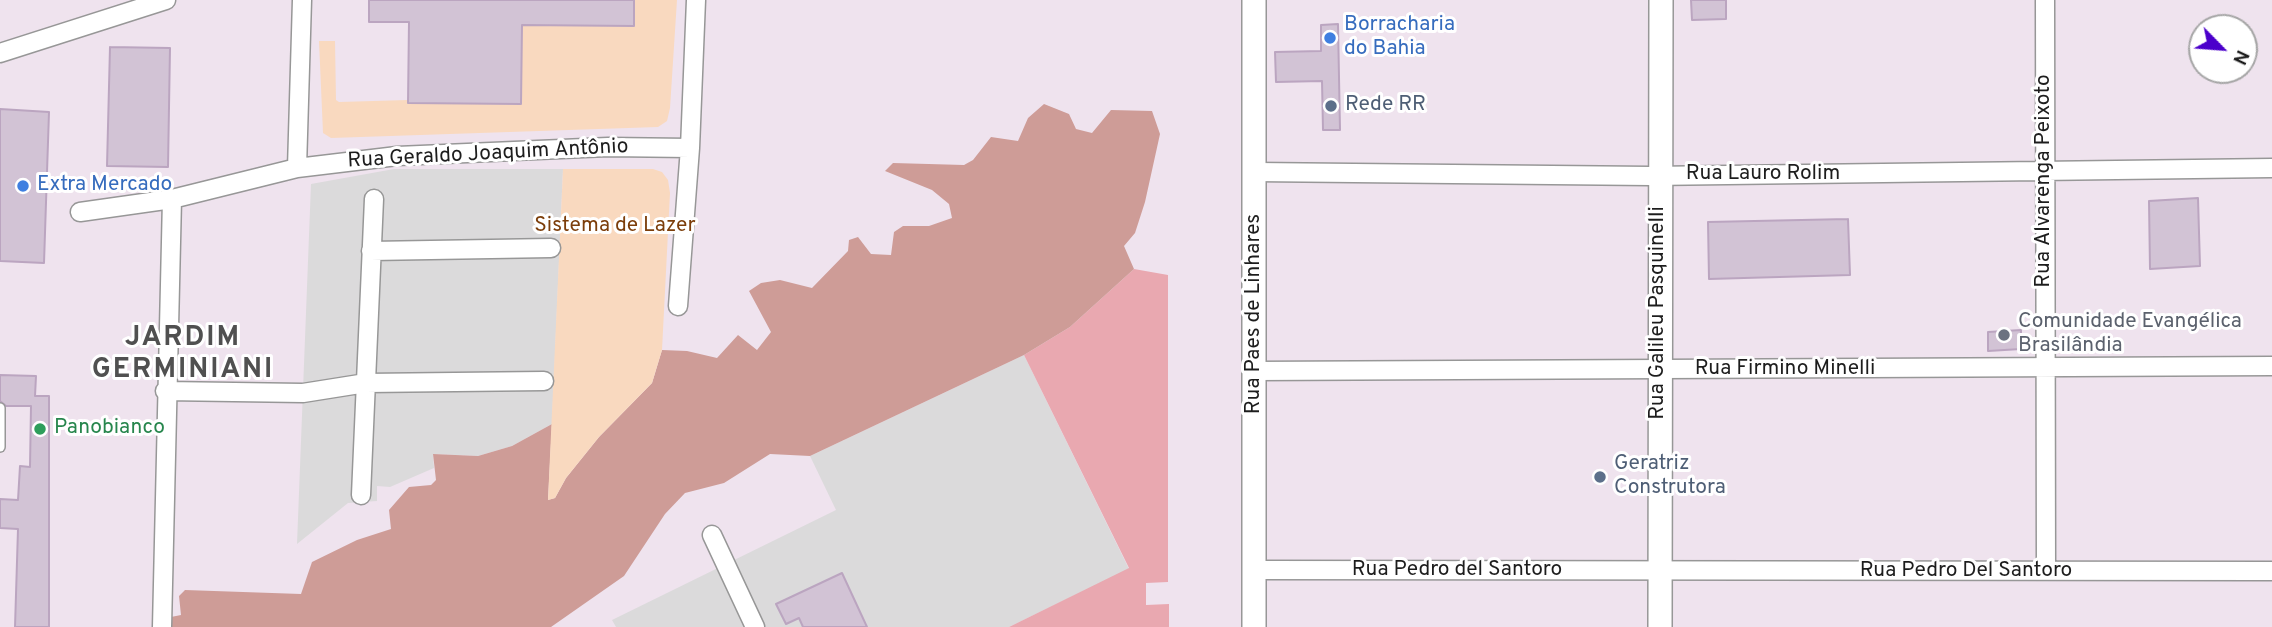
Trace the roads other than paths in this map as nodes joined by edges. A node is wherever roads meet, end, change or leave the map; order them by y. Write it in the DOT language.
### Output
graph roads {
  1 [pos="110,0"];
  2 [pos="120,0"];
  3 [pos="166,0"];
  4 [pos="302,0"];
  5 [pos="696,0"];
  6 [pos="1254,0"];
  7 [pos="1661,0"];
  8 [pos="2045,0"];
  9 [pos="141,8"];
  10 [pos="88,25"];
  11 [pos="0,53"];
  12 [pos="690,148"];
  13 [pos="297,168"];
  14 [pos="2272,168"];
  15 [pos="1255,173"];
  16 [pos="2045,173"];
  17 [pos="1660,176"];
  18 [pos="172,199"];
  19 [pos="374,199"];
  20 [pos="80,212"];
  21 [pos="551,248"];
  22 [pos="371,251"];
  23 [pos="678,306"];
  24 [pos="2272,366"];
  25 [pos="2046,369"];
  26 [pos="1255,371"];
  27 [pos="1658,371"];
  28 [pos="544,381"];
  29 [pos="366,383"];
  30 [pos="165,391"];
  31 [pos="0,408"];
  32 [pos="0,447"];
  33 [pos="361,495"];
  34 [pos="712,535"];
  35 [pos="1253,570"];
  36 [pos="2272,571"];
  37 [pos="1660,572"];
  38 [pos="2046,572"];
  39 [pos="162,627"];
  40 [pos="755,627"];
  41 [pos="1254,627"];
  42 [pos="1660,627"];
  1 -- 10 [label="street"];
  2 -- 9 [label="street"];
  3 -- 9 [label="street"];
  4 -- 13 [label="street"];
  5 -- 12 [label="street"];
  6 -- 15 [label="street, Rua Paes de Linhares"];
  7 -- 17 [label="street, Rua Galileu Pasquinelli"];
  8 -- 16 [label="street, Rua Alvarenga Peixoto"];
  9 -- 10 [label="street"];
  10 -- 11 [label="street"];
  12 -- 13 [label="street, Rua Geraldo Joaquim Antônio"];
  12 -- 23 [label="street"];
  13 -- 18 [label="street, Rua Geraldo Joaquim Antônio"];
  14 -- 16 [label="street, Rua Lauro Rolim"];
  15 -- 17 [label="street, Rua Lauro Rolim"];
  15 -- 26 [label="street, Rua Paes de Linhares"];
  16 -- 17 [label="street, Rua Lauro Rolim"];
  16 -- 25 [label="street, Rua Alvarenga Peixoto"];
  17 -- 27 [label="street, Rua Galileu Pasquinelli"];
  18 -- 20 [label="street, Rua Geraldo Joaquim Antônio"];
  18 -- 30 [label="street"];
  19 -- 22 [label="street"];
  21 -- 22 [label="street"];
  22 -- 29 [label="street"];
  24 -- 25 [label="street, Rua Firmino Minelli"];
  25 -- 27 [label="street, Rua Firmino Minelli"];
  25 -- 38 [label="street, Rua Alvarenga Peixoto"];
  26 -- 27 [label="street, Rua Firmino Minelli"];
  26 -- 35 [label="street, Rua Paes de Linhares"];
  27 -- 37 [label="street, Rua Galileu Pasquinelli"];
  28 -- 29 [label="street"];
  29 -- 30 [label="street"];
  29 -- 33 [label="street"];
  30 -- 39 [label="street"];
  31 -- 32 [label="lane"];
  34 -- 40 [label="street"];
  35 -- 37 [label="street, Rua Pedro del Santoro"];
  35 -- 41 [label="street, Rua Paes de Linhares"];
  36 -- 38 [label="street, Rua Pedro Del Santoro"];
  37 -- 38 [label="street, Rua Pedro Del Santoro"];
  37 -- 42 [label="street, Rua Galileu Pasquinelli"];
}
